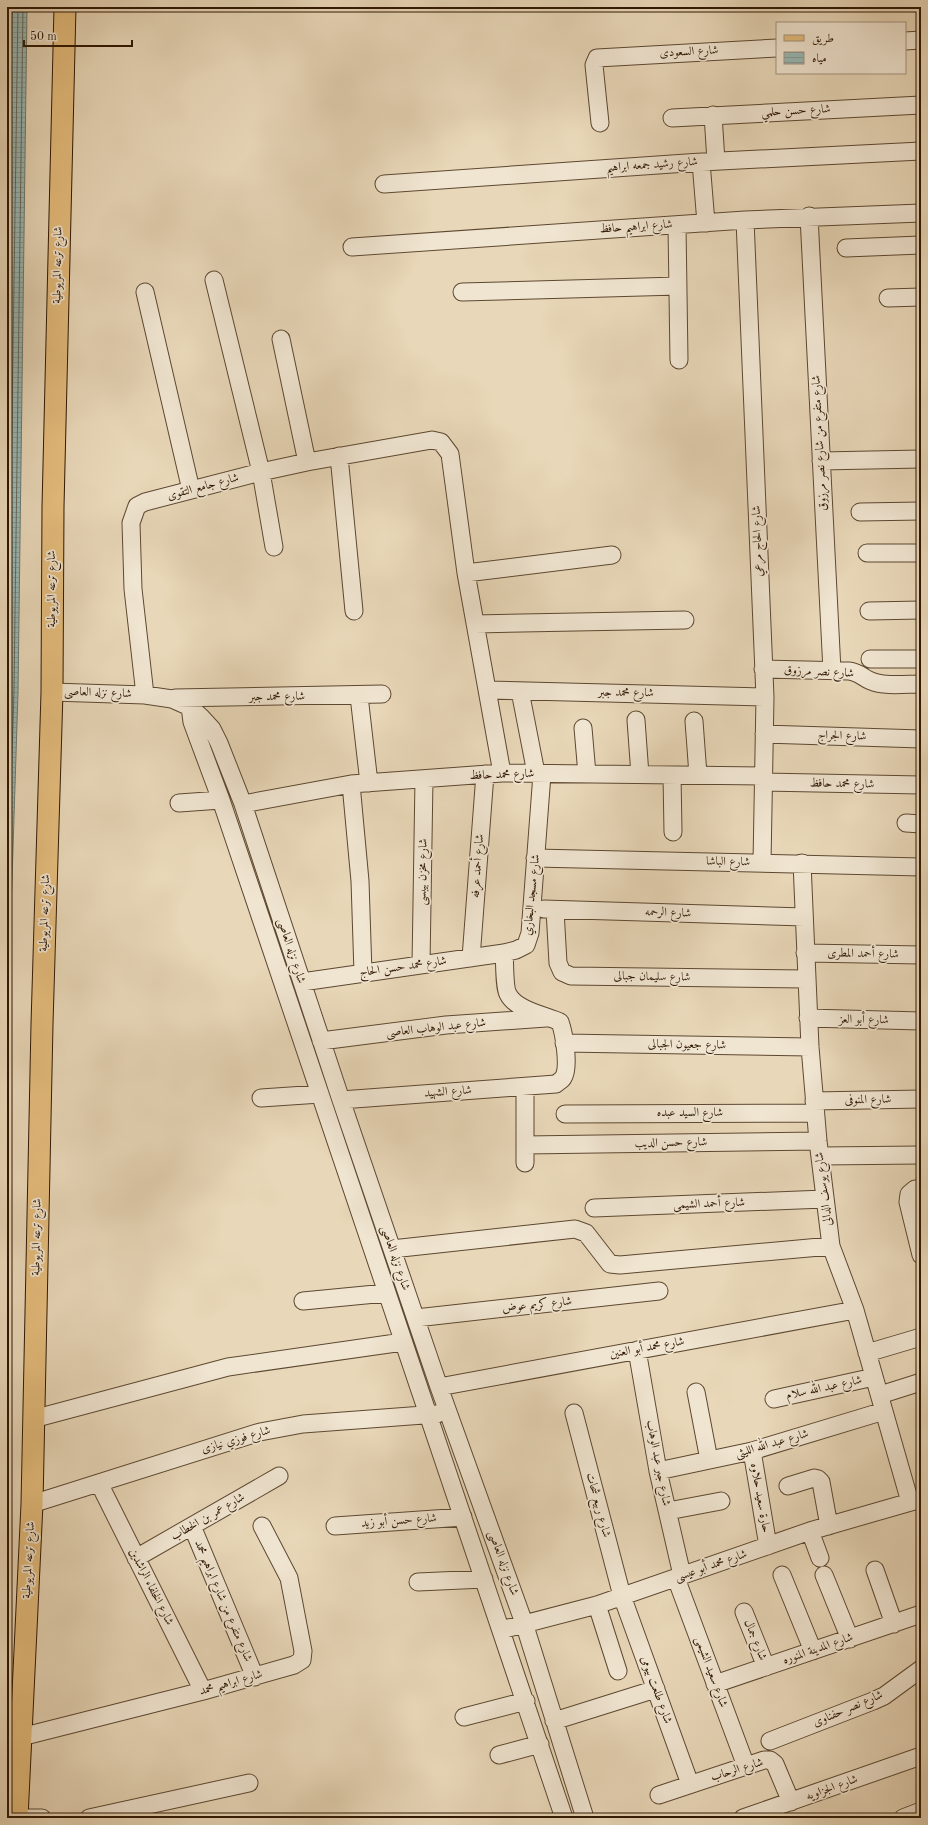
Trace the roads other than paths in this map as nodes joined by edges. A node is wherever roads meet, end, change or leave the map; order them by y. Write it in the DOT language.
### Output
graph roads {
  1 [pos="65,7"];
  2 [pos="921,40"];
  3 [pos="906,41"];
  4 [pos="776,48"];
  5 [pos="921,105"];
  6 [pos="713,115"];
  7 [pos="672,118"];
  8 [pos="600,123"];
  9 [pos="921,151"];
  10 [pos="708,161"];
  11 [pos="384,184"];
  12 [pos="921,213"];
  13 [pos="808,216"];
  14 [pos="745,220"];
  15 [pos="706,223"];
  16 [pos="677,225"];
  17 [pos="921,245"];
  18 [pos="352,247"];
  19 [pos="846,248"];
  20 [pos="214,280"];
  21 [pos="678,286"];
  22 [pos="145,292"];
  23 [pos="462,292"];
  24 [pos="921,297"];
  25 [pos="888,298"];
  26 [pos="281,339"];
  27 [pos="679,360"];
  28 [pos="450,454"];
  29 [pos="339,456"];
  30 [pos="921,459"];
  31 [pos="821,461"];
  32 [pos="307,462"];
  33 [pos="261,472"];
  34 [pos="191,490"];
  35 [pos="921,511"];
  36 [pos="860,512"];
  37 [pos="274,547"];
  38 [pos="867,553"];
  39 [pos="921,553"];
  40 [pos="612,555"];
  41 [pos="466,573"];
  42 [pos="921,610"];
  43 [pos="354,611"];
  44 [pos="869,611"];
  45 [pos="685,620"];
  46 [pos="475,624"];
  47 [pos="870,659"];
  48 [pos="921,659"];
  49 [pos="763,670"];
  50 [pos="832,670"];
  51 [pos="921,684"];
  52 [pos="487,690"];
  53 [pos="520,691"];
  54 [pos="52,692"];
  55 [pos="382,694"];
  56 [pos="145,695"];
  57 [pos="359,696"];
  58 [pos="764,697"];
  59 [pos="172,698"];
  60 [pos="190,706"];
  61 [pos="636,720"];
  62 [pos="694,721"];
  63 [pos="583,728"];
  64 [pos="764,734"];
  65 [pos="921,739"];
  66 [pos="493,774"];
  67 [pos="539,774"];
  68 [pos="587,774"];
  69 [pos="640,774"];
  70 [pos="672,775"];
  71 [pos="698,775"];
  72 [pos="424,779"];
  73 [pos="763,779"];
  74 [pos="369,783"];
  75 [pos="351,784"];
  76 [pos="921,785"];
  77 [pos="221,800"];
  78 [pos="179,803"];
  79 [pos="243,804"];
  80 [pos="673,832"];
  81 [pos="536,858"];
  82 [pos="762,863"];
  83 [pos="802,864"];
  84 [pos="921,867"];
  85 [pos="267,876"];
  86 [pos="247,880"];
  87 [pos="532,909"];
  88 [pos="555,910"];
  89 [pos="804,917"];
  90 [pos="504,953"];
  91 [pos="805,953"];
  92 [pos="921,955"];
  93 [pos="471,958"];
  94 [pos="421,965"];
  95 [pos="363,973"];
  96 [pos="806,979"];
  97 [pos="302,982"];
  98 [pos="551,1018"];
  99 [pos="808,1018"];
  100 [pos="921,1021"];
  101 [pos="321,1041"];
  102 [pos="564,1043"];
  103 [pos="810,1047"];
  104 [pos="332,1074"];
  105 [pos="317,1086"];
  106 [pos="525,1087"];
  107 [pos="261,1098"];
  108 [pos="921,1099"];
  109 [pos="341,1100"];
  110 [pos="815,1107"];
  111 [pos="565,1114"];
  112 [pos="525,1145"];
  113 [pos="819,1149"];
  114 [pos="921,1155"];
  115 [pos="525,1163"];
  116 [pos="921,1189"];
  117 [pos="824,1200"];
  118 [pos="594,1208"];
  119 [pos="831,1246"];
  120 [pos="392,1249"];
  121 [pos="921,1255"];
  122 [pos="659,1291"];
  123 [pos="386,1293"];
  124 [pos="302,1301"];
  125 [pos="855,1310"];
  126 [pos="416,1318"];
  127 [pos="921,1337"];
  128 [pos="403,1342"];
  129 [pos="637,1350"];
  130 [pos="867,1353"];
  131 [pos="874,1377"];
  132 [pos="921,1382"];
  133 [pos="439,1387"];
  134 [pos="696,1392"];
  135 [pos="774,1399"];
  136 [pos="882,1403"];
  137 [pos="448,1413"];
  138 [pos="574,1413"];
  139 [pos="427,1414"];
  140 [pos="34,1419"];
  141 [pos="752,1451"];
  142 [pos="709,1460"];
  143 [pos="658,1471"];
  144 [pos="279,1476"];
  145 [pos="99,1483"];
  146 [pos="788,1486"];
  147 [pos="916,1500"];
  148 [pos="721,1501"];
  149 [pos="32,1504"];
  150 [pos="668,1511"];
  151 [pos="463,1517"];
  152 [pos="192,1526"];
  153 [pos="262,1526"];
  154 [pos="335,1526"];
  155 [pos="829,1526"];
  156 [pos="810,1531"];
  157 [pos="768,1546"];
  158 [pos="136,1558"];
  159 [pos="820,1558"];
  160 [pos="875,1570"];
  161 [pos="824,1575"];
  162 [pos="679,1576"];
  163 [pos="782,1576"];
  164 [pos="484,1579"];
  165 [pos="418,1582"];
  166 [pos="622,1596"];
  167 [pos="597,1605"];
  168 [pos="744,1612"];
  169 [pos="921,1614"];
  170 [pos="524,1624"];
  171 [pos="894,1624"];
  172 [pos="501,1630"];
  173 [pos="850,1639"];
  174 [pos="813,1651"];
  175 [pos="766,1667"];
  176 [pos="921,1668"];
  177 [pos="618,1671"];
  178 [pos="255,1677"];
  179 [pos="715,1684"];
  180 [pos="656,1689"];
  181 [pos="203,1691"];
  182 [pos="526,1701"];
  183 [pos="464,1717"];
  184 [pos="554,1721"];
  185 [pos="14,1737"];
  186 [pos="770,1741"];
  187 [pos="540,1744"];
  188 [pos="499,1755"];
  189 [pos="921,1756"];
  190 [pos="746,1766"];
  191 [pos="249,1783"];
  192 [pos="690,1784"];
  193 [pos="659,1795"];
  194 [pos="791,1802"];
  195 [pos="15,1809"];
  196 [pos="921,1811"];
  197 [pos="42,1818"];
  198 [pos="89,1818"];
  199 [pos="564,1818"];
  200 [pos="585,1818"];
  201 [pos="743,1818"];
  202 [pos="903,1818"];
  1 -- 54 [label="main road, شارع ترعه المريوطية"];
  2 -- 3 [label="street"];
  4 -- 8 [label="street, شارع السعودى"];
  5 -- 6 [label="street, شارع حسن حلمي"];
  6 -- 7 [label="street, شارع حسن حلمي"];
  6 -- 10 [label="street"];
  9 -- 10 [label="street, شارع رشيد جمعه ابراهيم"];
  10 -- 11 [label="street, شارع رشيد جمعه ابراهيم"];
  10 -- 15 [label="street"];
  12 -- 13 [label="street, شارع ابراهيم حافظ"];
  13 -- 14 [label="street, شارع ابراهيم حافظ"];
  13 -- 31 [label="street, شارع متفرع من شارع نصر مرزوق"];
  14 -- 15 [label="street, شارع ابراهيم حافظ"];
  14 -- 49 [label="street, شارع الحاج مرعي"];
  15 -- 16 [label="street, شارع ابراهيم حافظ"];
  16 -- 18 [label="street, شارع ابراهيم حافظ"];
  16 -- 21 [label="street"];
  17 -- 19 [label="street"];
  20 -- 33 [label="street"];
  21 -- 23 [label="street"];
  21 -- 27 [label="street"];
  22 -- 34 [label="street"];
  24 -- 25 [label="street"];
  26 -- 32 [label="street"];
  28 -- 29 [label="street, شارع جامع التقوى"];
  28 -- 41 [label="street, شارع أحمد عرفه"];
  29 -- 32 [label="street, شارع جامع التقوى"];
  29 -- 43 [label="street"];
  30 -- 31 [label="street"];
  31 -- 50 [label="street, شارع متفرع من شارع نصر مرزوق"];
  32 -- 33 [label="street, شارع جامع التقوى"];
  33 -- 34 [label="street, شارع جامع التقوى"];
  33 -- 37 [label="street"];
  34 -- 56 [label="street, شارع جامع التقوى"];
  35 -- 36 [label="street"];
  38 -- 39 [label="street"];
  40 -- 41 [label="street"];
  41 -- 46 [label="street, شارع أحمد عرفه"];
  42 -- 44 [label="street"];
  45 -- 46 [label="street"];
  46 -- 52 [label="street, شارع أحمد عرفه"];
  47 -- 48 [label="street"];
  49 -- 50 [label="street, شارع نصر مرزوق"];
  49 -- 58 [label="street, شارع الحاج مرعي"];
  50 -- 51 [label="street, شارع نصر مرزوق"];
  52 -- 53 [label="street, شارع محمد جبر"];
  52 -- 66 [label="street, شارع أحمد عرفه"];
  53 -- 58 [label="street, شارع محمد جبر"];
  53 -- 67 [label="street, شارع مسجد البخاري"];
  54 -- 56 [label="street, شارع نزله العاصى"];
  54 -- 140 [label="main road, شارع ترعه المريوطية"];
  55 -- 57 [label="street, شارع محمد جبر"];
  56 -- 59 [label="street, شارع نزله العاصى"];
  57 -- 59 [label="street, شارع محمد جبر"];
  57 -- 74 [label="street"];
  58 -- 64 [label="street, شارع الحاج مرعي"];
  59 -- 60 [label="street, شارع نزله العاصى"];
  60 -- 77 [label="street, شارع نزله العاصى"];
  60 -- 79 [label="street, شارع نزله العاصى"];
  61 -- 69 [label="street"];
  62 -- 71 [label="street"];
  63 -- 68 [label="street"];
  64 -- 65 [label="street, شارع الجراج"];
  64 -- 73 [label="street, شارع الحاج مرعي"];
  66 -- 67 [label="street, شارع محمد حافظ"];
  66 -- 72 [label="street, شارع محمد حافظ"];
  66 -- 93 [label="street, شارع أحمد عرفه"];
  67 -- 68 [label="street, شارع محمد حافظ"];
  67 -- 81 [label="street, شارع مسجد البخاري"];
  68 -- 69 [label="street, شارع محمد حافظ"];
  69 -- 70 [label="street, شارع محمد حافظ"];
  70 -- 71 [label="street, شارع محمد حافظ"];
  70 -- 80 [label="street"];
  71 -- 73 [label="street, شارع محمد حافظ"];
  72 -- 74 [label="street, شارع محمد حافظ"];
  72 -- 94 [label="street, شارع مخزن بيبسى"];
  73 -- 76 [label="street, شارع محمد حافظ"];
  73 -- 82 [label="street, شارع الحاج مرعي"];
  74 -- 75 [label="street, شارع محمد حافظ"];
  75 -- 79 [label="street, شارع محمد حافظ"];
  75 -- 95 [label="street"];
  77 -- 78 [label="street"];
  77 -- 86 [label="street, شارع نزله العاصى"];
  79 -- 85 [label="street, شارع نزله العاصى"];
  81 -- 82 [label="street, شارع الباشا"];
  81 -- 87 [label="street, شارع مسجد البخاري"];
  82 -- 83 [label="street, شارع الباشا"];
  83 -- 84 [label="street, شارع الباشا"];
  83 -- 89 [label="street, شارع يوسف الدالى"];
  85 -- 86 [label="street"];
  85 -- 97 [label="street, شارع نزله العاصى"];
  86 -- 105 [label="street, شارع نزله العاصى"];
  87 -- 88 [label="street, شارع الرحمه"];
  87 -- 90 [label="street, شارع مسجد البخاري"];
  88 -- 89 [label="street, شارع الرحمه"];
  88 -- 96 [label="street, شارع سليمان جبالى"];
  89 -- 91 [label="street, شارع يوسف الدالى"];
  90 -- 93 [label="street, شارع محمد حسن الحاج"];
  90 -- 98 [label="street"];
  91 -- 92 [label="street, شارع أحمد المطرى"];
  91 -- 96 [label="street, شارع يوسف الدالى"];
  93 -- 94 [label="street, شارع محمد حسن الحاج"];
  94 -- 95 [label="street, شارع محمد حسن الحاج"];
  95 -- 97 [label="street, شارع محمد حسن الحاج"];
  96 -- 99 [label="street, شارع يوسف الدالى"];
  97 -- 101 [label="street, شارع نزله العاصى"];
  98 -- 101 [label="street, شارع عبد الوهاب العاصى"];
  98 -- 102 [label="street"];
  99 -- 100 [label="street, شارع أبو العز"];
  99 -- 103 [label="street, شارع يوسف الدالى"];
  101 -- 104 [label="street, شارع نزله العاصى"];
  102 -- 103 [label="street, شارع جعيون الجبالى"];
  102 -- 106 [label="street, شارع الشهيد"];
  103 -- 110 [label="street, شارع يوسف الدالى"];
  104 -- 105 [label="street"];
  104 -- 109 [label="street, شارع نزله العاصى"];
  105 -- 107 [label="street"];
  105 -- 123 [label="street, شارع نزله العاصى"];
  106 -- 109 [label="street, شارع الشهيد"];
  106 -- 112 [label="street"];
  108 -- 110 [label="street, شارع المنوفى"];
  109 -- 120 [label="street, شارع نزله العاصى"];
  110 -- 111 [label="street, شارع السيد عبده"];
  110 -- 113 [label="street, شارع يوسف الدالى"];
  112 -- 113 [label="street, شارع حسن الديب"];
  112 -- 115 [label="street"];
  113 -- 114 [label="street, شارع حسن الديب"];
  113 -- 117 [label="street, شارع يوسف الدالى"];
  116 -- 121 [label="street"];
  117 -- 118 [label="street, شارع أحمد الشيمى"];
  117 -- 119 [label="street, شارع يوسف الدالى"];
  119 -- 120 [label="street"];
  119 -- 125 [label="street, شارع يوسف الدالى"];
  120 -- 126 [label="street, شارع نزله العاصى"];
  122 -- 126 [label="street, شارع كريم عوض"];
  123 -- 124 [label="street"];
  123 -- 128 [label="street, شارع نزله العاصى"];
  125 -- 129 [label="street, شارع محمد أبو العنين"];
  125 -- 130 [label="street, شارع يوسف الدالى"];
  126 -- 133 [label="street, شارع نزله العاصى"];
  127 -- 130 [label="street"];
  128 -- 139 [label="street, شارع نزله العاصى"];
  128 -- 140 [label="street"];
  129 -- 133 [label="street, شارع محمد أبو العنين"];
  129 -- 143 [label="street, شارع جبر عبد الوهاب"];
  130 -- 131 [label="street, شارع يوسف الدالى"];
  131 -- 135 [label="street, شارع عبد الله سلام"];
  131 -- 136 [label="street, شارع يوسف الدالى"];
  132 -- 136 [label="street, شارع عبد الله الليثى"];
  133 -- 137 [label="street, شارع نزله العاصى"];
  134 -- 142 [label="street"];
  136 -- 141 [label="street, شارع عبد الله الليثى"];
  136 -- 147 [label="street, شارع يوسف الدالى"];
  137 -- 139 [label="street, شارع فوزي نيازى"];
  137 -- 170 [label="street, شارع نزله العاصى"];
  138 -- 166 [label="street, شارع ربيع شحات"];
  139 -- 145 [label="street, شارع فوزي نيازى"];
  139 -- 151 [label="street, شارع نزله العاصى"];
  140 -- 149 [label="main road, شارع ترعه المريوطية"];
  141 -- 142 [label="street, شارع عبد الله الليثى"];
  141 -- 157 [label="street, حارة سعيد حلاوه"];
  142 -- 143 [label="street, شارع عبد الله الليثى"];
  143 -- 150 [label="street, شارع جبر عبد الوهاب"];
  144 -- 152 [label="street, شارع عمر بن الخطاب"];
  145 -- 149 [label="street, شارع فوزي نيازى"];
  145 -- 158 [label="street, شارع الخلفاء الراشدين"];
  146 -- 155 [label="street"];
  147 -- 155 [label="street, شارع محمد أبو عيسى"];
  148 -- 150 [label="street"];
  149 -- 185 [label="main road, شارع ترعه المريوطية"];
  150 -- 162 [label="street, شارع جبر عبد الوهاب"];
  151 -- 154 [label="street, شارع حسن أبو زيد"];
  151 -- 164 [label="street, شارع نزله العاصى"];
  152 -- 158 [label="street, شارع عمر بن الخطاب"];
  152 -- 178 [label="street, شارع متفرع من شارع ابراهيم محمد"];
  153 -- 178 [label="street, شارع ابراهيم محمد"];
  155 -- 156 [label="street, شارع محمد أبو عيسى"];
  156 -- 157 [label="street, شارع محمد أبو عيسى"];
  156 -- 159 [label="street"];
  157 -- 162 [label="street, شارع محمد أبو عيسى"];
  158 -- 181 [label="street, شارع الخلفاء الراشدين"];
  160 -- 171 [label="street"];
  161 -- 173 [label="street"];
  162 -- 166 [label="street, شارع محمد أبو عيسى"];
  162 -- 179 [label="street, شارع سعيد الشيمى"];
  163 -- 174 [label="street"];
  164 -- 165 [label="street"];
  164 -- 172 [label="street, شارع نزله العاصى"];
  166 -- 167 [label="street, شارع محمد أبو عيسى"];
  166 -- 180 [label="street, شارع طلعت بيومى"];
  167 -- 170 [label="street, شارع محمد أبو عيسى"];
  167 -- 177 [label="street"];
  168 -- 175 [label="street, شارع جمال"];
  169 -- 171 [label="street, شارع المدينة المنوره"];
  170 -- 172 [label="street, شارع محمد أبو عيسى"];
  170 -- 184 [label="street, شارع نزله العاصى"];
  171 -- 173 [label="street, شارع المدينة المنوره"];
  172 -- 182 [label="street, شارع نزله العاصى"];
  173 -- 174 [label="street, شارع المدينة المنوره"];
  174 -- 175 [label="street, شارع المدينة المنوره"];
  175 -- 179 [label="street, شارع المدينة المنوره"];
  176 -- 186 [label="street, شارع نصر حفناوى"];
  178 -- 181 [label="street, شارع ابراهيم محمد"];
  179 -- 190 [label="street, شارع سعيد الشيمى"];
  180 -- 184 [label="street"];
  180 -- 192 [label="street, شارع طلعت بيومى"];
  181 -- 185 [label="street, شارع ابراهيم محمد"];
  182 -- 183 [label="street"];
  182 -- 187 [label="street, شارع نزله العاصى"];
  184 -- 200 [label="street, شارع نزله العاصى"];
  185 -- 195 [label="main road, شارع ترعه المريوطية"];
  187 -- 188 [label="street"];
  187 -- 199 [label="street, شارع نزله العاصى"];
  189 -- 194 [label="street, شارع الجزاويه"];
  190 -- 192 [label="street, شارع الرحاب"];
  190 -- 194 [label="street, شارع الرحاب"];
  191 -- 198 [label="street"];
  192 -- 193 [label="street, شارع الرحاب"];
  194 -- 201 [label="street, شارع الجزاويه"];
  195 -- 197 [label="street"];
  196 -- 202 [label="street"];
}
